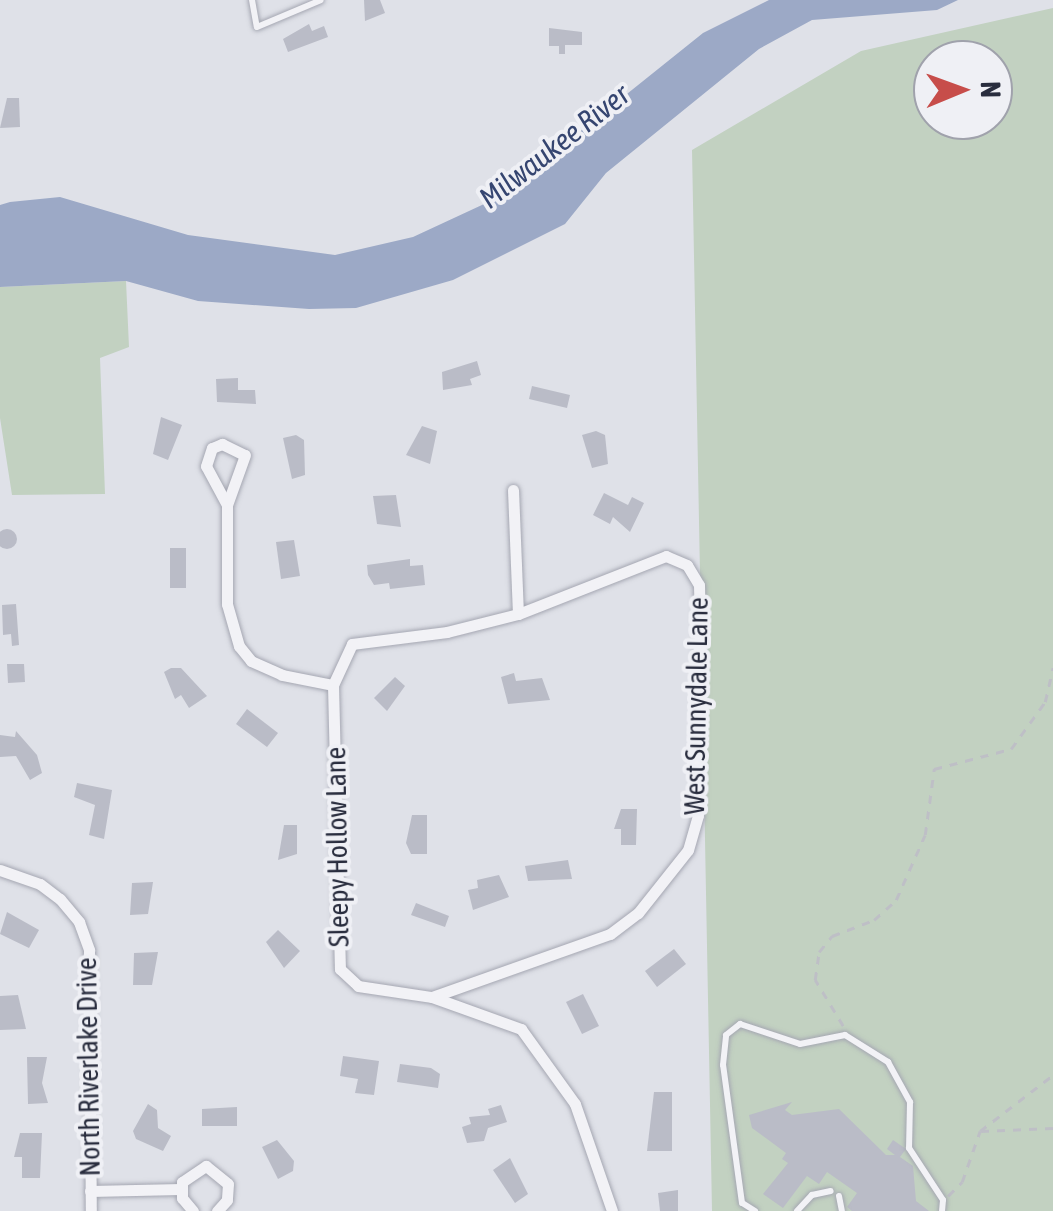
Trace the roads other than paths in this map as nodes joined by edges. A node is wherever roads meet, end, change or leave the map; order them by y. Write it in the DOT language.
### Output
graph roads {
  1 [pos="252,0"];
  2 [pos="322,0"];
  3 [pos="513,490"];
  4 [pos="226,505"];
  5 [pos="518,614"];
  6 [pos="333,685"];
  7 [pos="0,870"];
  8 [pos="432,997"];
  9 [pos="181,1189"];
  10 [pos="90,1191"];
  11 [pos="831,1191"];
  12 [pos="839,1196"];
  13 [pos="742,1207"];
  14 [pos="91,1211"];
  15 [pos="193,1211"];
  16 [pos="216,1211"];
  17 [pos="612,1211"];
  18 [pos="755,1211"];
  19 [pos="797,1211"];
  20 [pos="842,1211"];
  21 [pos="942,1211"];
  1 -- 2 [label="lane"];
  3 -- 5 [label="street"];
  4 -- 4 [label="street"];
  4 -- 6 [label="street"];
  5 -- 6 [label="street"];
  5 -- 8 [label="street, West Sunnydale Lane"];
  6 -- 8 [label="street, Sleepy Hollow Lane"];
  7 -- 10 [label="street, North Riverlake Drive"];
  8 -- 17 [label="street, Sleepy Hollow Lane"];
  9 -- 10 [label="street"];
  9 -- 15 [label="street"];
  9 -- 16 [label="street"];
  10 -- 14 [label="street, North Riverlake Drive"];
  11 -- 19 [label="lane"];
  12 -- 20 [label="lane"];
  13 -- 18 [label="lane"];
  13 -- 21 [label="lane"];
}
